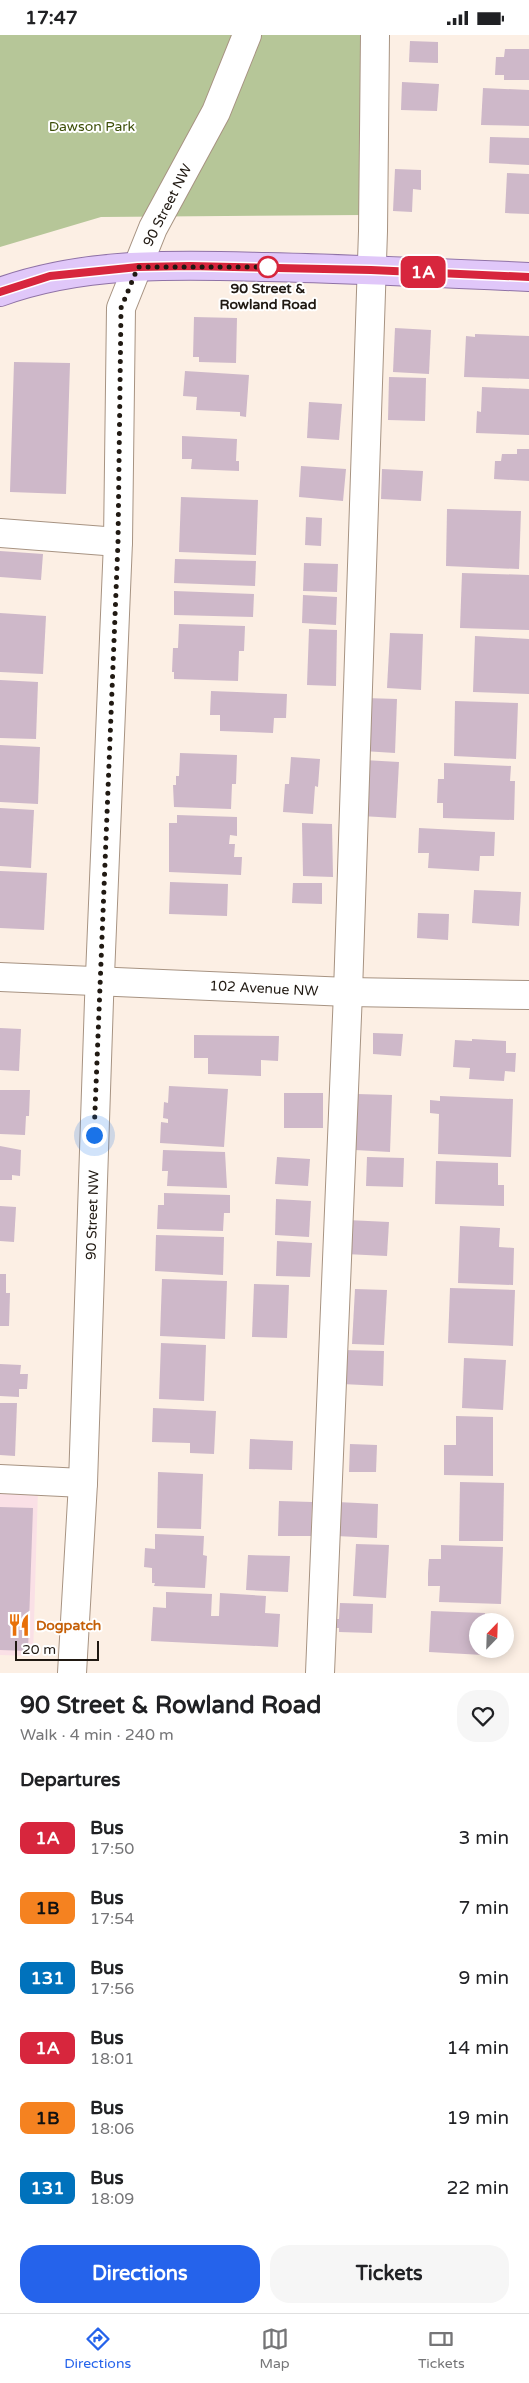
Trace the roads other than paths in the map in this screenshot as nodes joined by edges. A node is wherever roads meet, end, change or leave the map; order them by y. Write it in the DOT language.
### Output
graph roads {
  1 [pos="247,35"];
  2 [pos="375,35"];
  3 [pos="138,267"];
  4 [pos="371,270"];
  5 [pos="529,277"];
  6 [pos="0,292"];
  7 [pos="0,533"];
  8 [pos="118,542"];
  9 [pos="0,977"];
  10 [pos="100,981"];
  11 [pos="348,992"];
  12 [pos="529,995"];
  13 [pos="0,1479"];
  14 [pos="82,1483"];
  15 [pos="72,1673"];
  16 [pos="320,1673"];
  1 -- 3 [label="street, 90 Street NW"];
  2 -- 4 [label="street"];
  3 -- 4 [label="main road"];
  3 -- 6 [label="main road"];
  3 -- 8 [label="street, 90 Street NW"];
  4 -- 5 [label="main road"];
  4 -- 11 [label="street"];
  7 -- 8 [label="street"];
  8 -- 10 [label="street, 90 Street NW"];
  9 -- 10 [label="street, 102 Avenue NW"];
  10 -- 11 [label="street, 102 Avenue NW"];
  10 -- 14 [label="street, 90 Street NW"];
  11 -- 12 [label="street, 102 Avenue NW"];
  11 -- 16 [label="street"];
  13 -- 14 [label="street"];
  14 -- 15 [label="street, 90 Street NW"];
}
